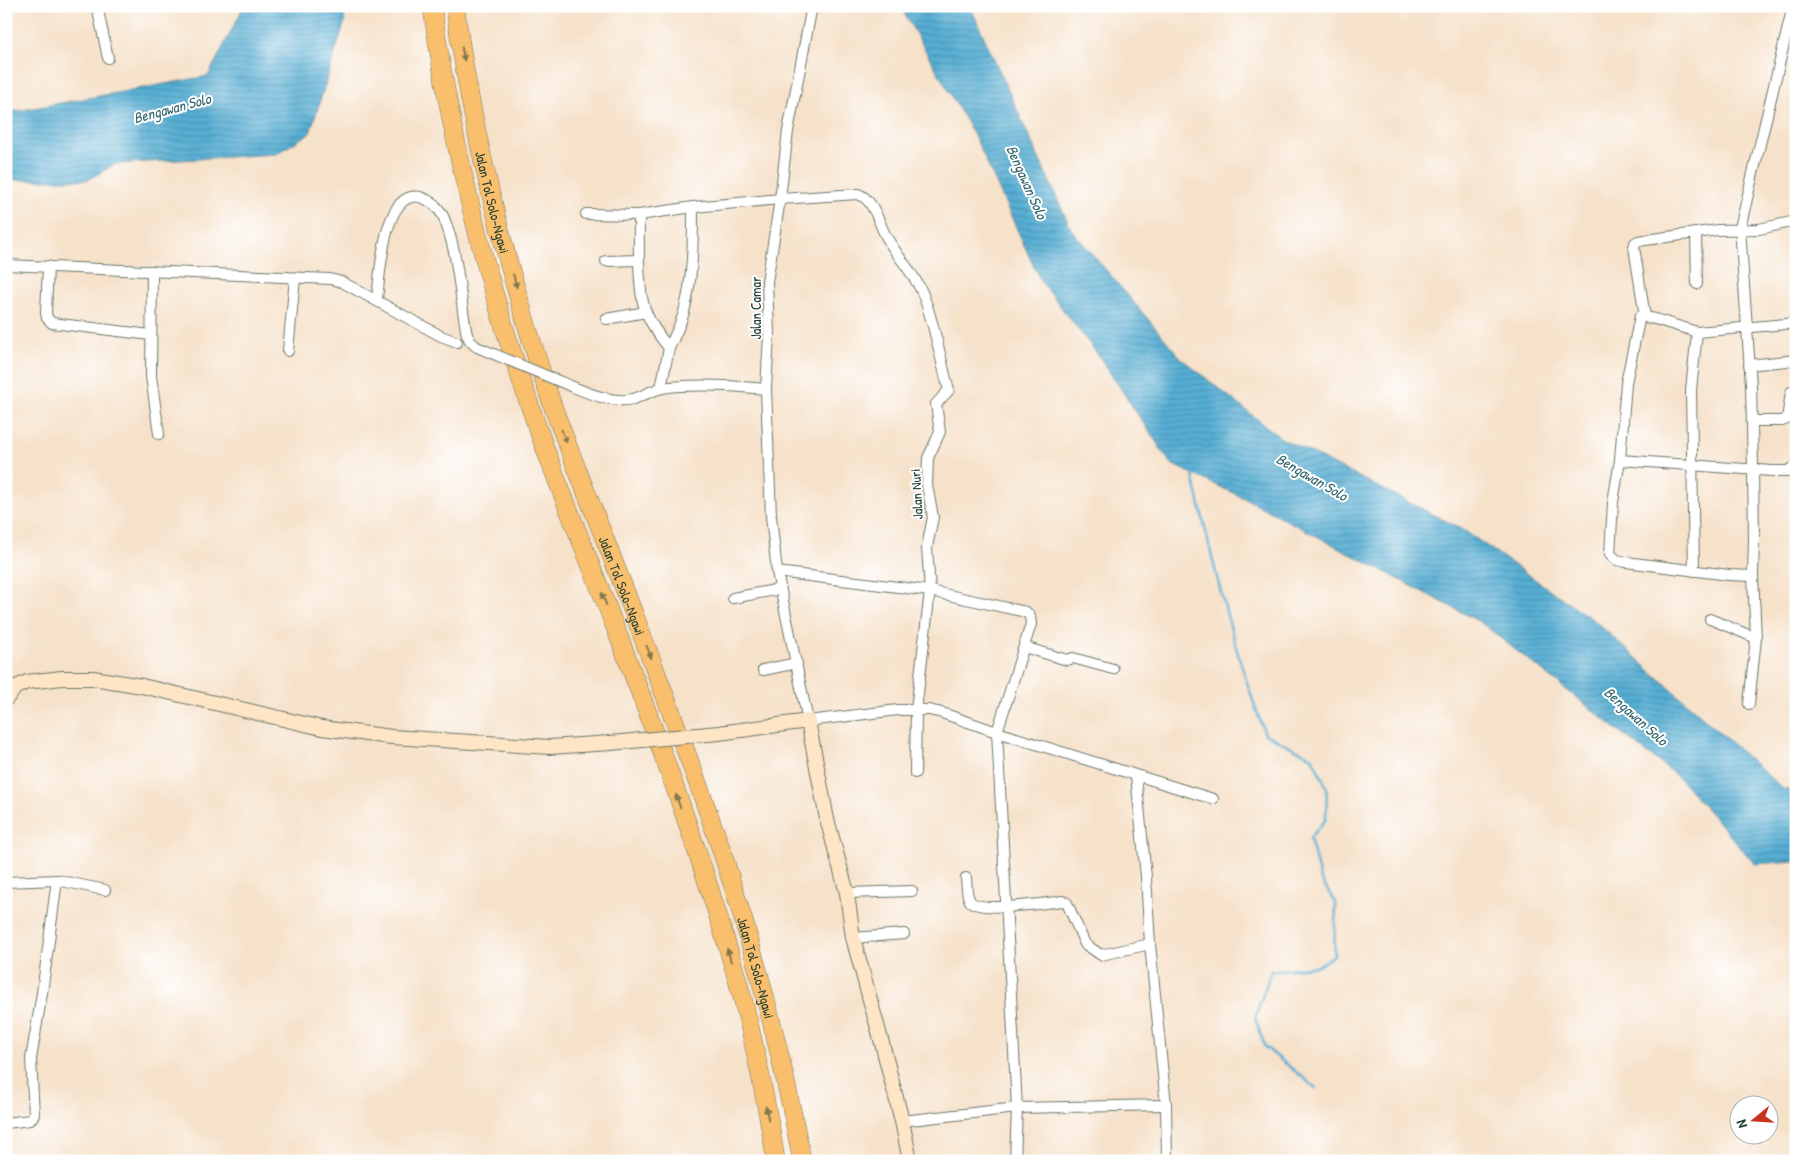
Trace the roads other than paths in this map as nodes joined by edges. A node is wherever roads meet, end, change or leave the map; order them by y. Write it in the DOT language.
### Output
graph roads {
  1 [pos="97,6"];
  2 [pos="432,6"];
  3 [pos="455,6"];
  4 [pos="812,6"];
  5 [pos="1794,6"];
  6 [pos="108,58"];
  7 [pos="780,199"];
  8 [pos="693,207"];
  9 [pos="586,214"];
  10 [pos="639,215"];
  11 [pos="1796,221"];
  12 [pos="1740,228"];
  13 [pos="1696,234"];
  14 [pos="639,260"];
  15 [pos="606,262"];
  16 [pos="6,265"];
  17 [pos="48,266"];
  18 [pos="152,271"];
  19 [pos="295,278"];
  20 [pos="1697,284"];
  21 [pos="377,300"];
  22 [pos="646,312"];
  23 [pos="1645,317"];
  24 [pos="606,320"];
  25 [pos="1796,323"];
  26 [pos="1747,327"];
  27 [pos="1697,332"];
  28 [pos="151,335"];
  29 [pos="457,342"];
  30 [pos="669,348"];
  31 [pos="288,351"];
  32 [pos="1796,360"];
  33 [pos="1749,365"];
  34 [pos="661,388"];
  35 [pos="766,389"];
  36 [pos="1791,392"];
  37 [pos="1752,421"];
  38 [pos="159,434"];
  39 [pos="1620,460"];
  40 [pos="1693,466"];
  41 [pos="1794,467"];
  42 [pos="1753,469"];
  43 [pos="1796,482"];
  44 [pos="1694,571"];
  45 [pos="777,572"];
  46 [pos="1753,576"];
  47 [pos="780,589"];
  48 [pos="930,591"];
  49 [pos="733,598"];
  50 [pos="1710,619"];
  51 [pos="1756,638"];
  52 [pos="1024,647"];
  53 [pos="797,663"];
  54 [pos="1113,669"];
  55 [pos="763,670"];
  56 [pos="11,687"];
  57 [pos="6,699"];
  58 [pos="1749,704"];
  59 [pos="916,710"];
  60 [pos="808,721"];
  61 [pos="997,732"];
  62 [pos="915,773"];
  63 [pos="1136,776"];
  64 [pos="1213,799"];
  65 [pos="966,878"];
  66 [pos="57,880"];
  67 [pos="6,882"];
  68 [pos="105,890"];
  69 [pos="912,891"];
  70 [pos="847,892"];
  71 [pos="1006,906"];
  72 [pos="904,934"];
  73 [pos="853,938"];
  74 [pos="1150,944"];
  75 [pos="1166,1105"];
  76 [pos="1016,1108"];
  77 [pos="902,1121"];
  78 [pos="6,1123"];
  79 [pos="776,1161"];
  80 [pos="802,1161"];
  81 [pos="910,1161"];
  82 [pos="1015,1161"];
  83 [pos="1167,1161"];
  1 -- 6 [label="street"];
  79 -- 2 [label="highway, Jalan Tol Solo–Ngawi, one-way"];
  3 -- 80 [label="highway, Jalan Tol Solo–Ngawi, one-way"];
  4 -- 7 [label="street, Jalan Camar"];
  5 -- 12 [label="street"];
  7 -- 8 [label="street"];
  7 -- 35 [label="street, Jalan Camar"];
  7 -- 48 [label="street, Jalan Nuri"];
  8 -- 10 [label="street"];
  8 -- 30 [label="street"];
  9 -- 10 [label="street"];
  10 -- 14 [label="street"];
  11 -- 12 [label="street"];
  12 -- 13 [label="street"];
  12 -- 26 [label="street"];
  13 -- 20 [label="street"];
  13 -- 23 [label="street"];
  14 -- 15 [label="street"];
  14 -- 22 [label="street"];
  16 -- 17 [label="street"];
  17 -- 18 [label="street"];
  17 -- 28 [label="street"];
  18 -- 19 [label="street"];
  18 -- 28 [label="street"];
  19 -- 21 [label="street"];
  19 -- 31 [label="street"];
  21 -- 29 [label="street"];
  21 -- 34 [label="street, bridge"];
  22 -- 24 [label="street"];
  22 -- 30 [label="street"];
  23 -- 27 [label="street"];
  23 -- 39 [label="street"];
  25 -- 26 [label="street"];
  26 -- 27 [label="street"];
  26 -- 33 [label="street"];
  27 -- 40 [label="street"];
  28 -- 38 [label="street"];
  30 -- 34 [label="street"];
  32 -- 33 [label="street"];
  33 -- 37 [label="street"];
  34 -- 35 [label="street"];
  35 -- 45 [label="street, Jalan Camar"];
  36 -- 37 [label="street"];
  37 -- 42 [label="street"];
  39 -- 40 [label="street"];
  39 -- 44 [label="street"];
  40 -- 42 [label="street"];
  40 -- 44 [label="street"];
  41 -- 42 [label="street"];
  41 -- 43 [label="street"];
  42 -- 46 [label="street"];
  44 -- 46 [label="street"];
  45 -- 47 [label="street, Jalan Camar"];
  45 -- 48 [label="street"];
  46 -- 51 [label="street"];
  47 -- 49 [label="street"];
  47 -- 53 [label="street, Jalan Camar"];
  48 -- 52 [label="street"];
  48 -- 59 [label="street, Jalan Nuri"];
  50 -- 51 [label="street"];
  51 -- 58 [label="street"];
  52 -- 54 [label="street"];
  52 -- 61 [label="street"];
  53 -- 55 [label="street"];
  53 -- 60 [label="street, Jalan Camar"];
  56 -- 57 [label="street"];
  56 -- 60 [label="street, bridge"];
  59 -- 60 [label="street"];
  59 -- 61 [label="street"];
  59 -- 62 [label="street, Jalan Nuri"];
  60 -- 70 [label="street"];
  61 -- 63 [label="street"];
  61 -- 71 [label="street"];
  63 -- 64 [label="street"];
  63 -- 74 [label="street"];
  65 -- 71 [label="street"];
  66 -- 67 [label="street"];
  66 -- 68 [label="street"];
  66 -- 78 [label="street"];
  69 -- 70 [label="street"];
  70 -- 73 [label="street"];
  71 -- 74 [label="street"];
  71 -- 76 [label="street"];
  72 -- 73 [label="street"];
  73 -- 77 [label="street"];
  74 -- 75 [label="street"];
  75 -- 76 [label="street"];
  75 -- 83 [label="street"];
  76 -- 77 [label="street"];
  76 -- 82 [label="street"];
  77 -- 81 [label="street"];
}
